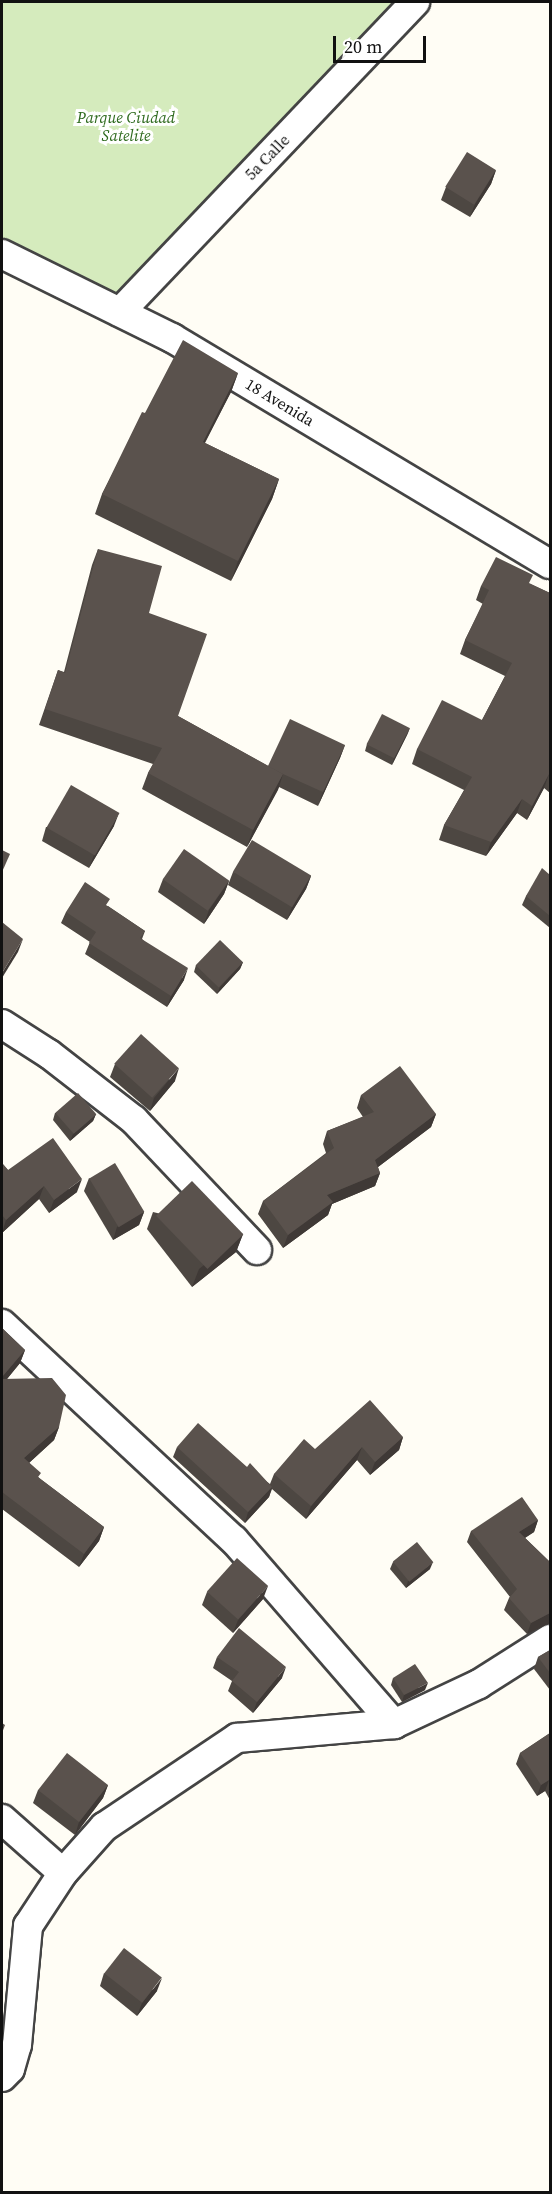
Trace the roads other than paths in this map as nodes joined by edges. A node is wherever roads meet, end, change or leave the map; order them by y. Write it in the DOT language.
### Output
graph roads {
  1 [pos="415,2"];
  2 [pos="2,254"];
  3 [pos="120,312"];
  4 [pos="550,564"];
  5 [pos="2,1024"];
  6 [pos="257,1250"];
  7 [pos="2,1324"];
  8 [pos="550,1638"];
  9 [pos="394,1724"];
  10 [pos="2,1819"];
  11 [pos="63,1873"];
  12 [pos="2,2077"];
  1 -- 3 [label="street, 5a Calle"];
  2 -- 3 [label="street, 18 Avenida"];
  3 -- 4 [label="street, 18 Avenida"];
  5 -- 6 [label="street"];
  7 -- 9 [label="street"];
  8 -- 9 [label="street"];
  9 -- 11 [label="street"];
  10 -- 11 [label="street"];
  11 -- 12 [label="street"];
}
